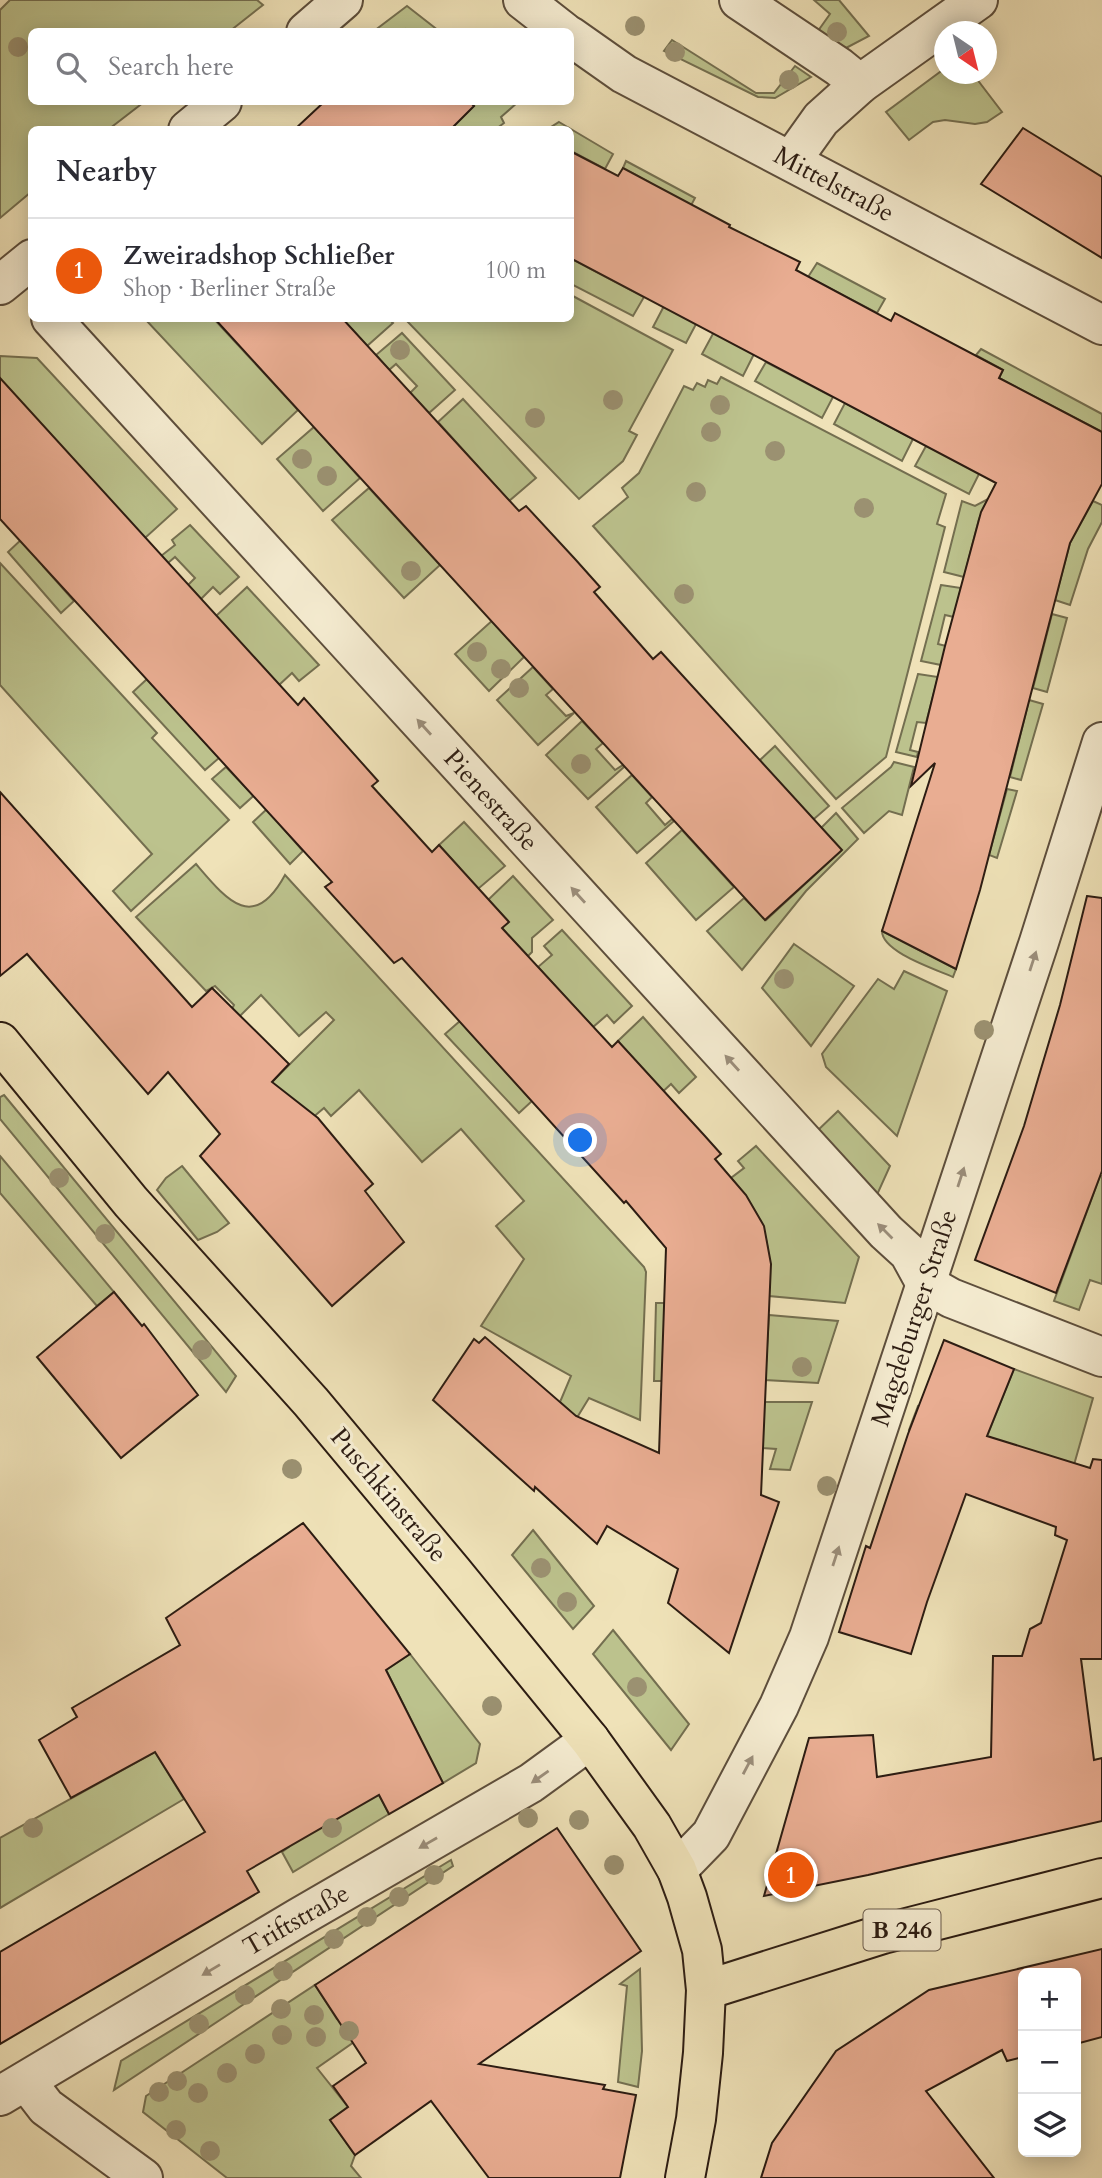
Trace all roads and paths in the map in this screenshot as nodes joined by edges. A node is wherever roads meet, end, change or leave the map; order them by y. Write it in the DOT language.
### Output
graph roads {
  1 [pos="523,0"];
  2 [pos="739,0"];
  3 [pos="978,0"];
  4 [pos="342,1"];
  5 [pos="311,28"];
  6 [pos="559,28"];
  7 [pos="574,39"];
  8 [pos="860,84"];
  9 [pos="218,105"];
  10 [pos="193,126"];
  11 [pos="791,161"];
  12 [pos="55,322"];
  13 [pos="1102,325"];
  14 [pos="1102,742"];
  15 [pos="0,1042"];
  16 [pos="926,1284"];
  17 [pos="1102,1357"];
  18 [pos="590,1741"];
  19 [pos="677,1870"];
  20 [pos="1102,1878"];
  21 [pos="705,1990"];
  22 [pos="13,2088"];
  23 [pos="144,2178"];
  24 [pos="685,2178"];
  1 -- 6 [label="street"];
  2 -- 8 [label="street"];
  3 -- 8 [label="street"];
  4 -- 5 [label="street"];
  7 -- 11 [label="street, Mittelstraße"];
  8 -- 11 [label="street"];
  9 -- 10 [label="street"];
  11 -- 13 [label="street, Mittelstraße"];
  16 -- 12 [label="street, Pienestraße, one-way"];
  16 -- 14 [label="street, Magdeburger Straße, one-way"];
  15 -- 18 [label="main road, Puschkinstraße"];
  16 -- 17 [label="street"];
  19 -- 16 [label="street, Magdeburger Straße, one-way"];
  18 -- 19 [label="main road, Puschkinstraße"];
  18 -- 22 [label="street, Triftstraße, one-way"];
  19 -- 21 [label="main road, Puschkinstraße"];
  20 -- 21 [label="main road, B 246"];
  21 -- 24 [label="main road"];
  22 -- 23 [label="street"];
}
